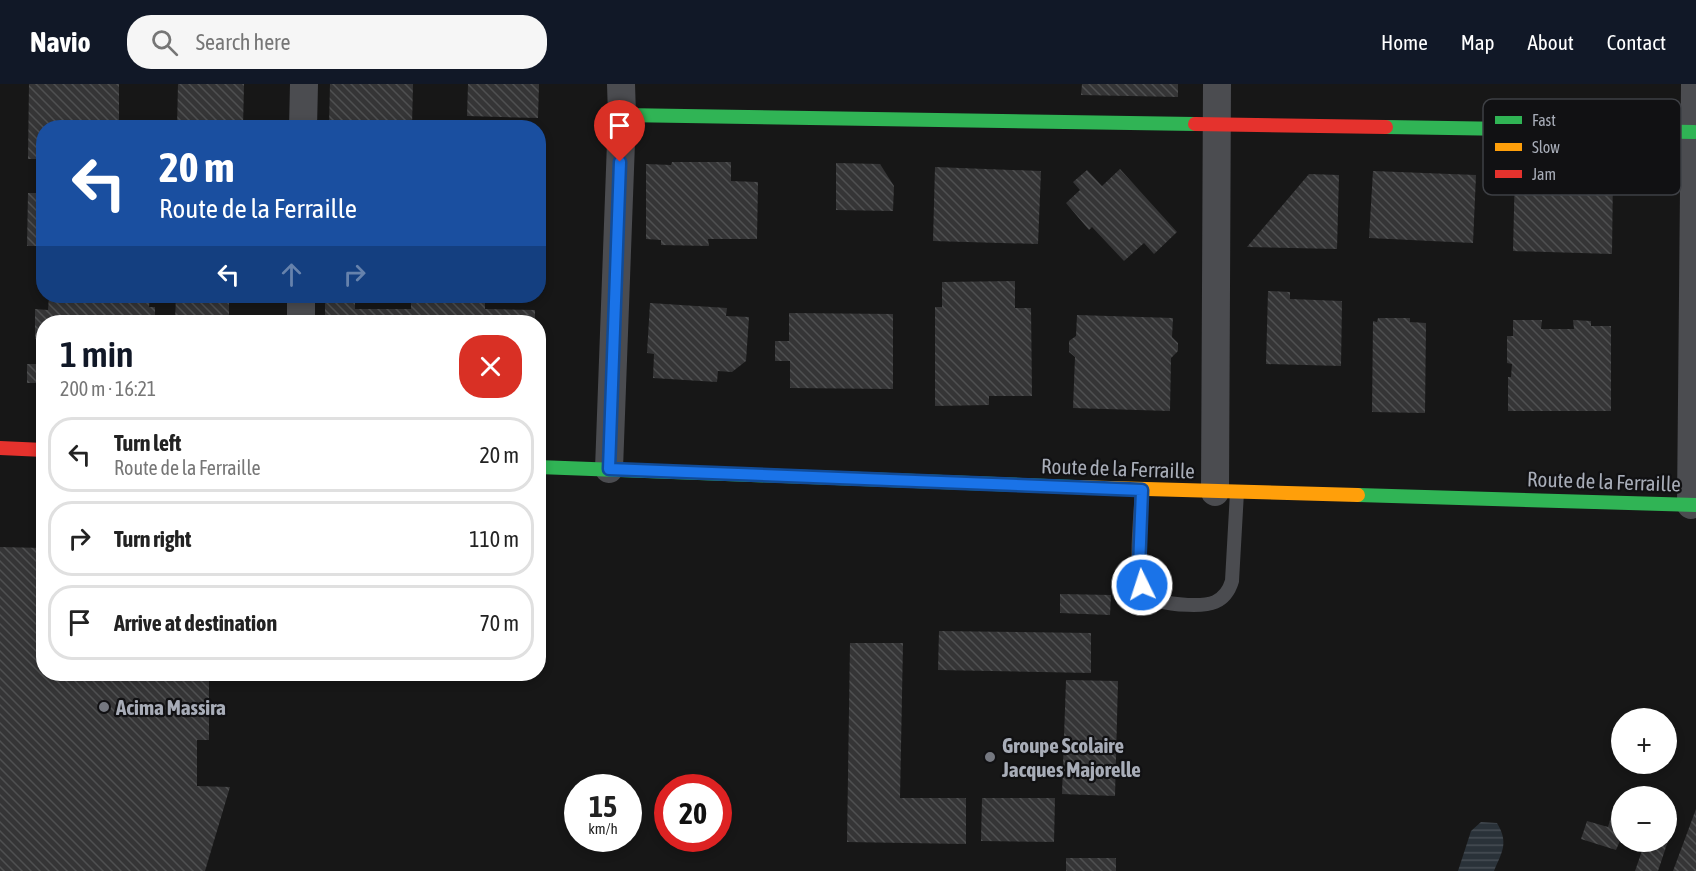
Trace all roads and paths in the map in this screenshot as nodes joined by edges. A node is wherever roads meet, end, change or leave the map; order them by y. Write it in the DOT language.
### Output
graph roads {
  1 [pos="304,84"];
  2 [pos="621,84"];
  3 [pos="1217,84"];
  4 [pos="1695,84"];
  5 [pos="622,115"];
  6 [pos="303,120"];
  7 [pos="1216,123"];
  8 [pos="1483,136"];
  9 [pos="1695,146"];
  10 [pos="0,448"];
  11 [pos="36,450"];
  12 [pos="546,467"];
  13 [pos="609,469"];
  14 [pos="1142,490"];
  15 [pos="1226,492"];
  16 [pos="1693,505"];
  1 -- 6 [label="street"];
  2 -- 5 [label="street"];
  3 -- 7 [label="street"];
  4 -- 9 [label="street"];
  5 -- 7 [label="street"];
  5 -- 13 [label="street"];
  7 -- 8 [label="street"];
  7 -- 15 [label="street"];
  9 -- 16 [label="street"];
  10 -- 11 [label="street"];
  12 -- 13 [label="street, Route de la Ferraille"];
  13 -- 14 [label="street, Route de la Ferraille"];
  14 -- 15 [label="street, Route de la Ferraille"];
  14 -- 15 [label="lane"];
  15 -- 16 [label="street, Route de la Ferraille"];
}
